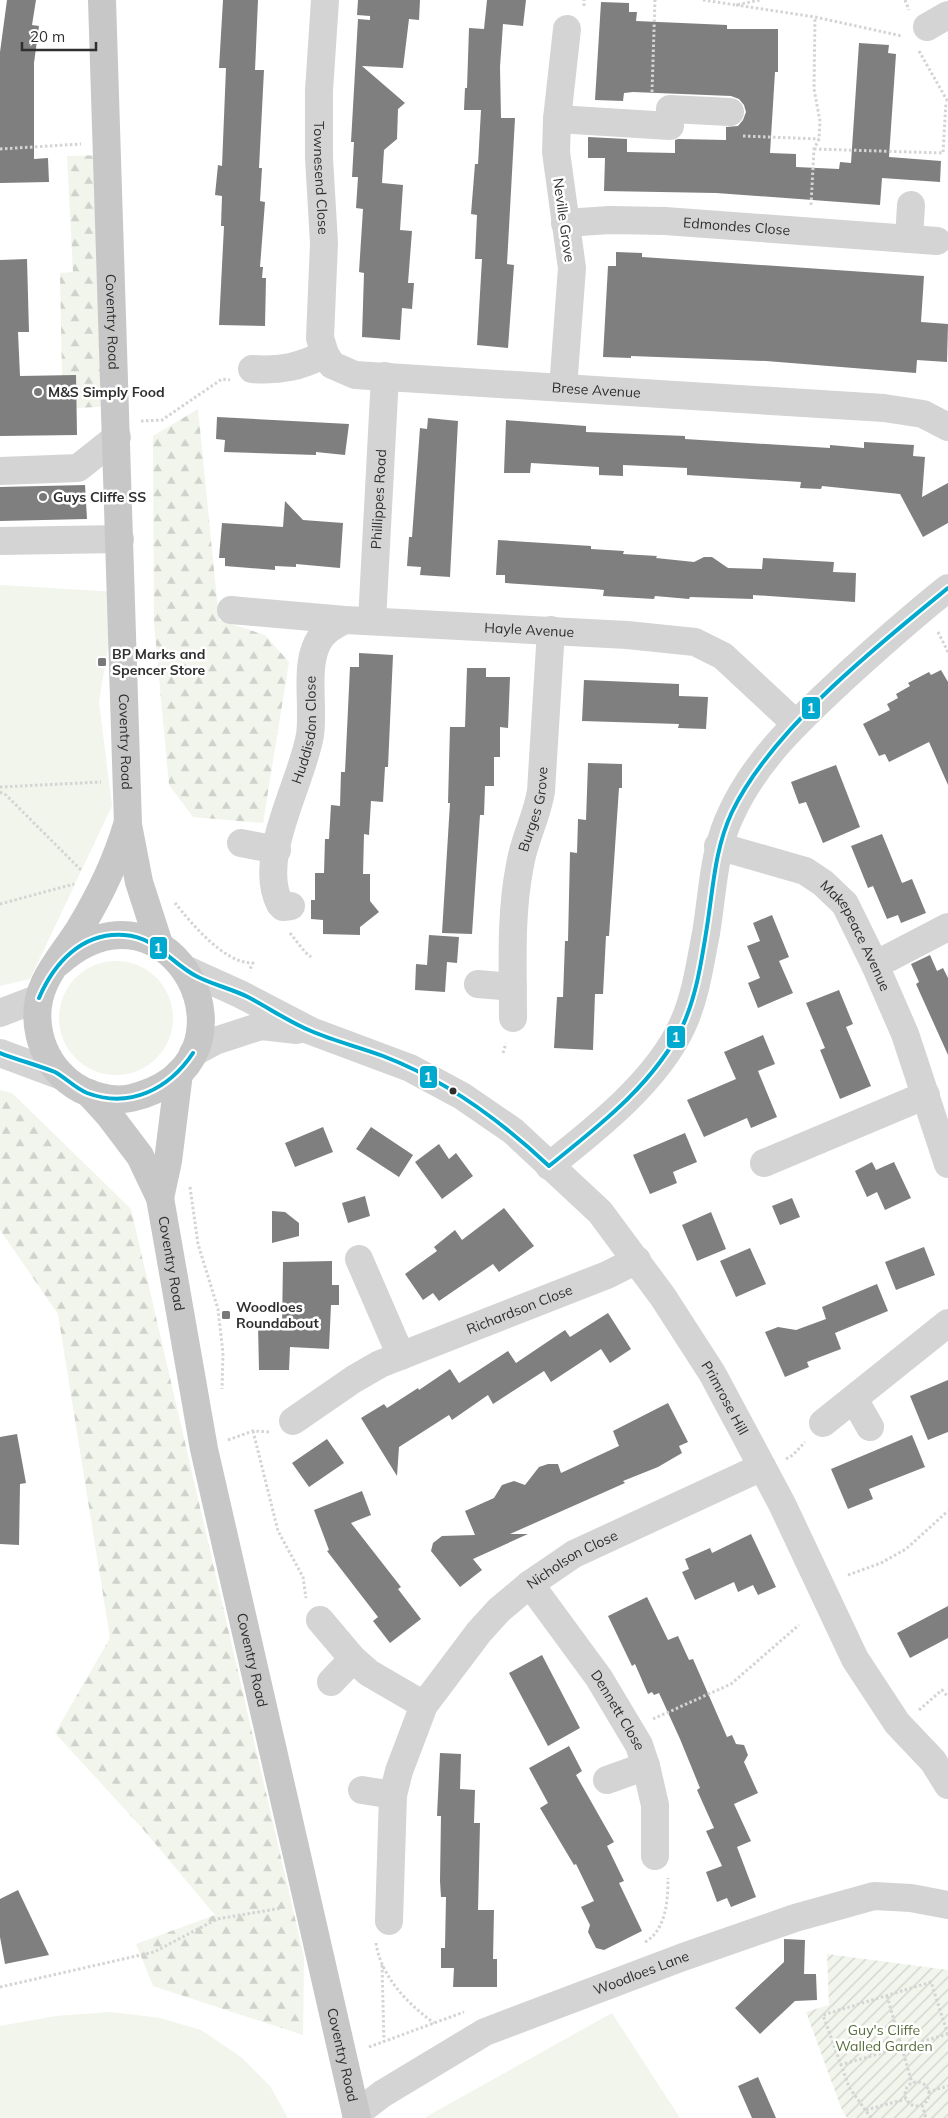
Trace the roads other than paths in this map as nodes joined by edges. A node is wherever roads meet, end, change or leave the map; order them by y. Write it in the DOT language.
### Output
graph roads {
  1 [pos="102,0"];
  2 [pos="325,0"];
  3 [pos="559,43"];
  4 [pos="729,112"];
  5 [pos="557,119"];
  6 [pos="911,205"];
  7 [pos="565,223"];
  8 [pos="909,239"];
  9 [pos="936,241"];
  10 [pos="325,354"];
  11 [pos="252,369"];
  12 [pos="385,376"];
  13 [pos="563,388"];
  14 [pos="948,428"];
  15 [pos="117,437"];
  16 [pos="0,471"];
  17 [pos="120,539"];
  18 [pos="0,541"];
  19 [pos="948,588"];
  20 [pos="231,610"];
  21 [pos="345,620"];
  22 [pos="372,622"];
  23 [pos="551,630"];
  24 [pos="796,724"];
  25 [pos="128,825"];
  26 [pos="241,843"];
  27 [pos="718,846"];
  28 [pos="276,850"];
  29 [pos="292,906"];
  30 [pos="948,927"];
  31 [pos="160,946"];
  32 [pos="58,962"];
  33 [pos="875,965"];
  34 [pos="186,970"];
  35 [pos="478,984"];
  36 [pos="513,987"];
  37 [pos="39,998"];
  38 [pos="0,1013"];
  39 [pos="513,1018"];
  40 [pos="311,1031"];
  41 [pos="0,1053"];
  42 [pos="186,1063"];
  43 [pos="62,1076"];
  44 [pos="89,1093"];
  45 [pos="926,1095"];
  46 [pos="764,1163"];
  47 [pos="948,1164"];
  48 [pos="549,1166"];
  49 [pos="160,1198"];
  50 [pos="359,1259"];
  51 [pos="637,1260"];
  52 [pos="948,1323"];
  53 [pos="401,1356"];
  54 [pos="854,1398"];
  55 [pos="293,1421"];
  56 [pos="823,1423"];
  57 [pos="870,1427"];
  58 [pos="770,1465"];
  59 [pos="530,1584"];
  60 [pos="320,1620"];
  61 [pos="353,1659"];
  62 [pos="331,1682"];
  63 [pos="424,1705"];
  64 [pos="646,1766"];
  65 [pos="607,1780"];
  66 [pos="948,1785"];
  67 [pos="362,1790"];
  68 [pos="393,1795"];
  69 [pos="656,1856"];
  70 [pos="948,1905"];
  71 [pos="388,1921"];
  72 [pos="357,2116"];
  1 -- 15 [label="main road, Coventry Road"];
  2 -- 10 [label="street, Townesend Close"];
  3 -- 5 [label="street, Neville Grove"];
  4 -- 5 [label="street"];
  5 -- 7 [label="street, Neville Grove"];
  6 -- 8 [label="street"];
  7 -- 8 [label="street, Edmondes Close"];
  7 -- 13 [label="street, Neville Grove"];
  8 -- 9 [label="street, Edmondes Close"];
  10 -- 11 [label="street"];
  10 -- 12 [label="street, Brese Avenue"];
  12 -- 13 [label="street, Brese Avenue"];
  12 -- 22 [label="street, Phillippes Road"];
  13 -- 14 [label="street, Brese Avenue"];
  15 -- 16 [label="street"];
  15 -- 17 [label="main road, Coventry Road"];
  17 -- 18 [label="street"];
  17 -- 25 [label="main road, Coventry Road"];
  19 -- 24 [label="street"];
  20 -- 21 [label="street, Hayle Avenue"];
  21 -- 22 [label="street, Hayle Avenue"];
  21 -- 28 [label="street, Huddisdon Close"];
  22 -- 23 [label="street, Hayle Avenue"];
  23 -- 24 [label="street, Hayle Avenue"];
  23 -- 36 [label="street, Burges Grove"];
  24 -- 27 [label="street"];
  25 -- 31 [label="main road, Coventry Road"];
  25 -- 32 [label="main road, Coventry Road"];
  26 -- 28 [label="street"];
  27 -- 33 [label="street, Makepeace Avenue"];
  27 -- 48 [label="street"];
  28 -- 29 [label="street, Huddisdon Close"];
  30 -- 33 [label="street"];
  31 -- 32 [label="main road, Coventry Road"];
  31 -- 34 [label="main road, Coventry Road"];
  32 -- 37 [label="main road, Coventry Road"];
  33 -- 45 [label="street, Makepeace Avenue"];
  34 -- 40 [label="street, Primrose Hill"];
  34 -- 42 [label="main road, Coventry Road"];
  35 -- 36 [label="street"];
  36 -- 39 [label="street, Burges Grove"];
  37 -- 38 [label="street"];
  37 -- 43 [label="main road, Coventry Road"];
  40 -- 42 [label="street, Primrose Hill"];
  40 -- 48 [label="street, Primrose Hill"];
  41 -- 43 [label="street"];
  42 -- 44 [label="main road, Coventry Road"];
  42 -- 49 [label="main road, Coventry Road"];
  43 -- 44 [label="main road, Coventry Road"];
  44 -- 49 [label="main road, Coventry Road"];
  45 -- 46 [label="street"];
  45 -- 47 [label="street, Makepeace Avenue"];
  48 -- 51 [label="street, Primrose Hill"];
  49 -- 72 [label="main road, Coventry Road"];
  50 -- 53 [label="street"];
  51 -- 53 [label="street, Richardson Close"];
  51 -- 58 [label="street, Primrose Hill"];
  52 -- 54 [label="street"];
  53 -- 55 [label="street, Richardson Close"];
  54 -- 56 [label="street"];
  54 -- 57 [label="street"];
  58 -- 59 [label="street, Nicholson Close"];
  58 -- 66 [label="street, Primrose Hill"];
  59 -- 63 [label="street, Nicholson Close"];
  59 -- 64 [label="street, Dennett Close"];
  60 -- 61 [label="street"];
  61 -- 62 [label="street"];
  61 -- 63 [label="street"];
  63 -- 68 [label="street, Nicholson Close"];
  64 -- 65 [label="street"];
  64 -- 69 [label="street, Dennett Close"];
  67 -- 68 [label="street"];
  68 -- 71 [label="street, Nicholson Close"];
  70 -- 72 [label="street, Woodloes Lane"];
}
